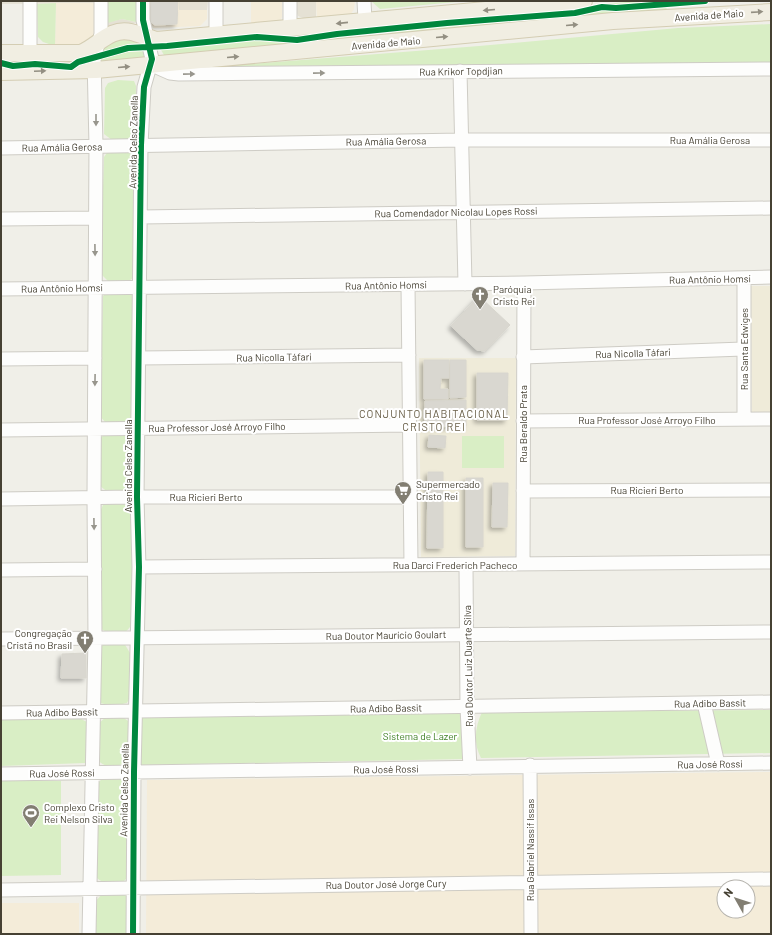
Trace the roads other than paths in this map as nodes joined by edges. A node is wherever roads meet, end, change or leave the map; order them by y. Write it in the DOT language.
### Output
graph roads {
  1 [pos="30,1"];
  2 [pos="101,1"];
  3 [pos="143,1"];
  4 [pos="216,1"];
  5 [pos="290,1"];
  6 [pos="364,1"];
  7 [pos="584,1"];
  8 [pos="771,12"];
  9 [pos="372,20"];
  10 [pos="290,28"];
  11 [pos="216,34"];
  12 [pos="148,38"];
  13 [pos="98,42"];
  14 [pos="390,42"];
  15 [pos="348,46"];
  16 [pos="1,53"];
  17 [pos="30,53"];
  18 [pos="152,65"];
  19 [pos="771,69"];
  20 [pos="96,70"];
  21 [pos="460,71"];
  22 [pos="1,72"];
  23 [pos="462,140"];
  24 [pos="771,140"];
  25 [pos="142,145"];
  26 [pos="96,146"];
  27 [pos="1,148"];
  28 [pos="771,208"];
  29 [pos="464,212"];
  30 [pos="142,217"];
  31 [pos="95,218"];
  32 [pos="1,219"];
  33 [pos="771,277"];
  34 [pos="744,278"];
  35 [pos="524,283"];
  36 [pos="465,284"];
  37 [pos="408,285"];
  38 [pos="139,287"];
  39 [pos="96,288"];
  40 [pos="1,289"];
  41 [pos="743,349"];
  42 [pos="409,355"];
  43 [pos="523,357"];
  44 [pos="1,358"];
  45 [pos="95,358"];
  46 [pos="139,358"];
  47 [pos="744,419"];
  48 [pos="771,419"];
  49 [pos="523,421"];
  50 [pos="410,425"];
  51 [pos="138,428"];
  52 [pos="94,429"];
  53 [pos="1,430"];
  54 [pos="771,490"];
  55 [pos="523,491"];
  56 [pos="94,497"];
  57 [pos="137,497"];
  58 [pos="410,497"];
  59 [pos="1,499"];
  60 [pos="771,562"];
  61 [pos="522,564"];
  62 [pos="411,565"];
  63 [pos="466,565"];
  64 [pos="139,567"];
  65 [pos="95,569"];
  66 [pos="1,570"];
  67 [pos="771,632"];
  68 [pos="467,635"];
  69 [pos="95,638"];
  70 [pos="138,638"];
  71 [pos="1,639"];
  72 [pos="771,702"];
  73 [pos="704,703"];
  74 [pos="467,707"];
  75 [pos="94,711"];
  76 [pos="135,711"];
  77 [pos="1,713"];
  78 [pos="771,763"];
  79 [pos="718,764"];
  80 [pos="530,765"];
  81 [pos="470,768"];
  82 [pos="134,772"];
  83 [pos="93,773"];
  84 [pos="1,774"];
  85 [pos="771,879"];
  86 [pos="530,882"];
  87 [pos="90,888"];
  88 [pos="134,888"];
  89 [pos="1,890"];
  90 [pos="90,934"];
  91 [pos="133,934"];
  92 [pos="531,934"];
  1 -- 17 [label="street"];
  2 -- 13 [label="street"];
  3 -- 12 [label="street, Avenida Celso Zanella"];
  4 -- 11 [label="street"];
  5 -- 10 [label="street"];
  6 -- 9 [label="street"];
  7 -- 9 [label="main road, one-way"];
  14 -- 8 [label="main road, Avenida de Maio, one-way"];
  9 -- 10 [label="main road, one-way"];
  9 -- 14 [label="main road"];
  9 -- 15 [label="main road"];
  10 -- 11 [label="main road"];
  11 -- 12 [label="main road"];
  12 -- 13 [label="main road"];
  12 -- 18 [label="street, Avenida Celso Zanella"];
  13 -- 17 [label="main road"];
  13 -- 20 [label="street"];
  14 -- 15 [label="main road, Avenida de Maio"];
  18 -- 15 [label="main road, Avenida de Maio, one-way"];
  16 -- 17 [label="main road"];
  20 -- 18 [label="main road, Avenida de Maio, one-way"];
  18 -- 21 [label="street, Rua Krikor Topdjian, one-way"];
  18 -- 25 [label="street, Avenida Celso Zanella"];
  19 -- 21 [label="street, Rua Krikor Topdjian"];
  22 -- 20 [label="main road, Avenida de Maio, one-way"];
  20 -- 26 [label="street, one-way"];
  21 -- 23 [label="street"];
  23 -- 24 [label="street, Rua Amália Gerosa"];
  23 -- 25 [label="street, Rua Amália Gerosa"];
  23 -- 29 [label="street"];
  25 -- 26 [label="street, Rua Amália Gerosa"];
  25 -- 30 [label="street, Avenida Celso Zanella"];
  26 -- 27 [label="street, Rua Amália Gerosa"];
  26 -- 31 [label="street"];
  28 -- 29 [label="street, Rua Comendador Nicolau Lopes Rossi"];
  29 -- 30 [label="street, Rua Comendador Nicolau Lopes Rossi"];
  29 -- 36 [label="street"];
  30 -- 38 [label="street, Avenida Celso Zanella"];
  31 -- 32 [label="street"];
  31 -- 39 [label="street, one-way"];
  33 -- 34 [label="street, Rua Antônio Homsi"];
  34 -- 35 [label="street, Rua Antônio Homsi"];
  34 -- 41 [label="street, Rua Santa Edwiges"];
  35 -- 36 [label="street, Rua Antônio Homsi"];
  35 -- 43 [label="street, Rua Beraldo Prata"];
  36 -- 37 [label="street, Rua Antônio Homsi"];
  37 -- 38 [label="street, Rua Antônio Homsi"];
  37 -- 42 [label="street"];
  38 -- 39 [label="street, Rua Antônio Homsi"];
  38 -- 46 [label="street, Avenida Celso Zanella"];
  39 -- 40 [label="street, Rua Antônio Homsi"];
  39 -- 45 [label="street"];
  41 -- 43 [label="street, Rua Nicolla Táfari"];
  41 -- 47 [label="street, Rua Santa Edwiges"];
  42 -- 46 [label="street, Rua Nicolla Táfari"];
  42 -- 50 [label="street"];
  43 -- 49 [label="street, Rua Beraldo Prata"];
  44 -- 45 [label="street"];
  45 -- 52 [label="street, one-way"];
  46 -- 51 [label="street, Avenida Celso Zanella"];
  47 -- 48 [label="street, Rua Professor José Arroyo Filho"];
  47 -- 49 [label="street, Rua Professor José Arroyo Filho"];
  49 -- 55 [label="street, Rua Beraldo Prata"];
  50 -- 51 [label="street, Rua Professor José Arroyo Filho"];
  50 -- 58 [label="street"];
  51 -- 52 [label="street, Rua Professor José Arroyo Filho"];
  51 -- 57 [label="street, Avenida Celso Zanella"];
  52 -- 53 [label="street, Rua Professor José Arroyo Filho"];
  52 -- 56 [label="street"];
  54 -- 55 [label="street, Rua Ricieri Berto"];
  55 -- 61 [label="street, Rua Beraldo Prata"];
  56 -- 57 [label="street, Rua Ricieri Berto"];
  56 -- 59 [label="street, Rua Ricieri Berto"];
  56 -- 65 [label="street, one-way"];
  57 -- 58 [label="street, Rua Ricieri Berto"];
  57 -- 64 [label="street, Avenida Celso Zanella"];
  58 -- 62 [label="street"];
  60 -- 61 [label="street, Rua Darci Frederich Pacheco"];
  61 -- 63 [label="street, Rua Darci Frederich Pacheco"];
  62 -- 63 [label="street, Rua Darci Frederich Pacheco"];
  62 -- 64 [label="street, Rua Darci Frederich Pacheco"];
  63 -- 68 [label="street, Rua Doutor Luiz Duarte Silva"];
  64 -- 70 [label="street, Avenida Celso Zanella"];
  65 -- 66 [label="street"];
  65 -- 69 [label="street"];
  67 -- 68 [label="street, Rua Doutor Maurício Goulart"];
  68 -- 70 [label="street, Rua Doutor Maurício Goulart"];
  68 -- 74 [label="street, Rua Doutor Luiz Duarte Silva"];
  69 -- 70 [label="street, Rua Doutor Maurício Goulart"];
  69 -- 71 [label="street, Rua Doutor Maurício Goulart"];
  69 -- 75 [label="street"];
  70 -- 76 [label="street, Avenida Celso Zanella"];
  72 -- 73 [label="street, Rua Adibo Bassit"];
  73 -- 74 [label="street, Rua Adibo Bassit"];
  73 -- 79 [label="street"];
  74 -- 76 [label="street, Rua Adibo Bassit"];
  74 -- 81 [label="street, Rua Doutor Luiz Duarte Silva"];
  75 -- 76 [label="street, Rua Adibo Bassit"];
  75 -- 77 [label="street, Rua Adibo Bassit"];
  75 -- 83 [label="street"];
  76 -- 82 [label="street, Avenida Celso Zanella"];
  78 -- 79 [label="street, Rua José Rossi"];
  79 -- 80 [label="street, Rua José Rossi"];
  80 -- 81 [label="street, Rua José Rossi"];
  80 -- 86 [label="street, Rua Gabriel Nassif Issas"];
  81 -- 82 [label="street, Rua José Rossi"];
  82 -- 83 [label="street, Rua José Rossi"];
  82 -- 88 [label="street, Avenida Celso Zanella"];
  83 -- 84 [label="street, Rua José Rossi"];
  83 -- 87 [label="street"];
  85 -- 86 [label="street, Rua Doutor José Jorge Cury"];
  86 -- 88 [label="street, Rua Doutor José Jorge Cury"];
  86 -- 92 [label="street, Rua Gabriel Nassif Issas"];
  87 -- 88 [label="street, Rua Doutor José Jorge Cury"];
  87 -- 89 [label="street, Rua Doutor José Jorge Cury"];
  87 -- 90 [label="street"];
  88 -- 91 [label="street, Avenida Celso Zanella"];
}
